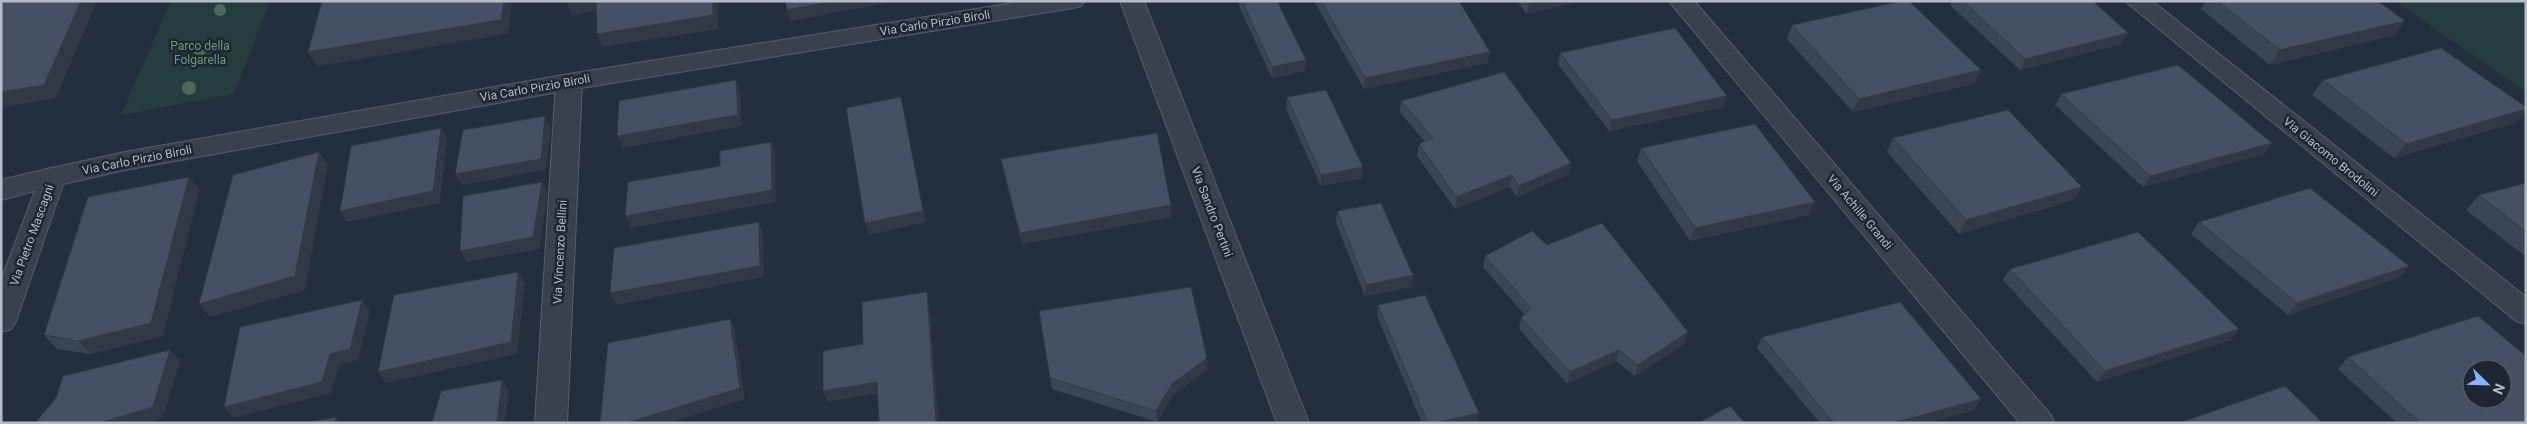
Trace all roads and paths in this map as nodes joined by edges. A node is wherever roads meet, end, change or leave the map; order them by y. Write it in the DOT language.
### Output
graph roads {
  1 [pos="1072,1"];
  2 [pos="1132,1"];
  3 [pos="1681,1"];
  4 [pos="2137,1"];
  5 [pos="569,82"];
  6 [pos="52,177"];
  7 [pos="1,190"];
  8 [pos="2526,313"];
  9 [pos="1,321"];
  10 [pos="551,423"];
  11 [pos="1293,423"];
  12 [pos="2039,423"];
  1 -- 5 [label="street, Via Carlo Pirzio Biroli"];
  2 -- 11 [label="street, Via Sandro Pertini"];
  3 -- 12 [label="street, Via Achille Grandi"];
  4 -- 8 [label="street, Via Giacomo Brodolini"];
  5 -- 6 [label="street, Via Carlo Pirzio Biroli"];
  5 -- 10 [label="street, Via Vincenzo Bellini"];
  6 -- 7 [label="street, Via Carlo Pirzio Biroli"];
  6 -- 9 [label="street, Via Pietro Mascagni"];
}
